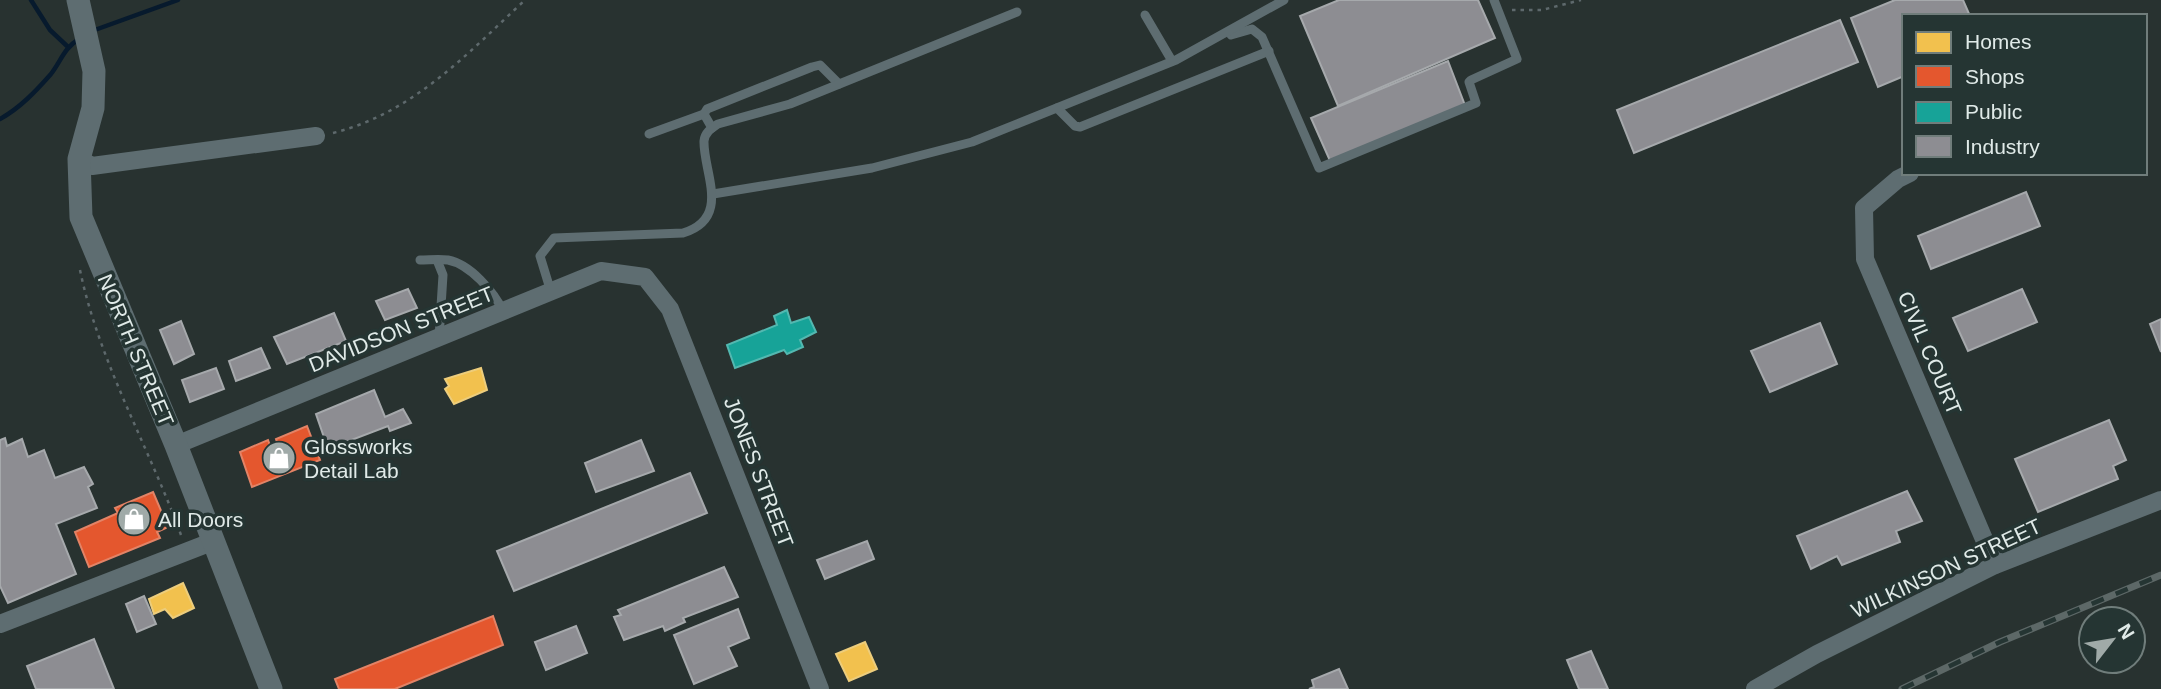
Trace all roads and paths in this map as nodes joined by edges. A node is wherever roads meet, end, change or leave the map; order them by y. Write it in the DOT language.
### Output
graph roads {
  1 [pos="525,0"];
  2 [pos="1284,0"];
  3 [pos="1581,0"];
  4 [pos="1495,4"];
  5 [pos="80,8"];
  6 [pos="1017,12"];
  7 [pos="1145,15"];
  8 [pos="1221,37"];
  9 [pos="1269,51"];
  10 [pos="1172,61"];
  11 [pos="839,84"];
  12 [pos="1057,108"];
  13 [pos="704,114"];
  14 [pos="712,128"];
  15 [pos="649,134"];
  16 [pos="316,136"];
  17 [pos="79,159"];
  18 [pos="1906,175"];
  19 [pos="713,194"];
  20 [pos="420,260"];
  21 [pos="437,260"];
  22 [pos="645,277"];
  23 [pos="551,292"];
  24 [pos="503,311"];
  25 [pos="439,338"];
  26 [pos="176,445"];
  27 [pos="2161,500"];
  28 [pos="214,541"];
  29 [pos="1995,565"];
  30 [pos="0,624"];
  31 [pos="271,689"];
  32 [pos="820,689"];
  33 [pos="1755,689"];
  1 -- 16 [label="path"];
  2 -- 8 [label="lane"];
  3 -- 4 [label="path"];
  4 -- 9 [label="lane"];
  5 -- 17 [label="street, NORTH STREET"];
  6 -- 11 [label="lane"];
  7 -- 10 [label="lane"];
  8 -- 9 [label="lane"];
  8 -- 10 [label="lane"];
  9 -- 12 [label="lane"];
  10 -- 12 [label="lane"];
  11 -- 13 [label="lane"];
  11 -- 14 [label="lane"];
  12 -- 19 [label="lane"];
  13 -- 14 [label="lane"];
  13 -- 15 [label="lane"];
  14 -- 19 [label="lane"];
  16 -- 17 [label="street"];
  17 -- 26 [label="street, NORTH STREET"];
  18 -- 29 [label="street, CIVIL COURT"];
  19 -- 23 [label="lane"];
  20 -- 21 [label="lane"];
  21 -- 24 [label="lane"];
  21 -- 25 [label="lane"];
  22 -- 23 [label="street, DAVIDSON STREET"];
  22 -- 32 [label="street, JONES STREET"];
  23 -- 24 [label="street, DAVIDSON STREET"];
  24 -- 25 [label="street, DAVIDSON STREET"];
  25 -- 26 [label="street, DAVIDSON STREET"];
  26 -- 28 [label="street, NORTH STREET"];
  27 -- 29 [label="street, WILKINSON STREET"];
  28 -- 30 [label="street"];
  28 -- 31 [label="street, NORTH STREET"];
  29 -- 33 [label="street, WILKINSON STREET"];
}
